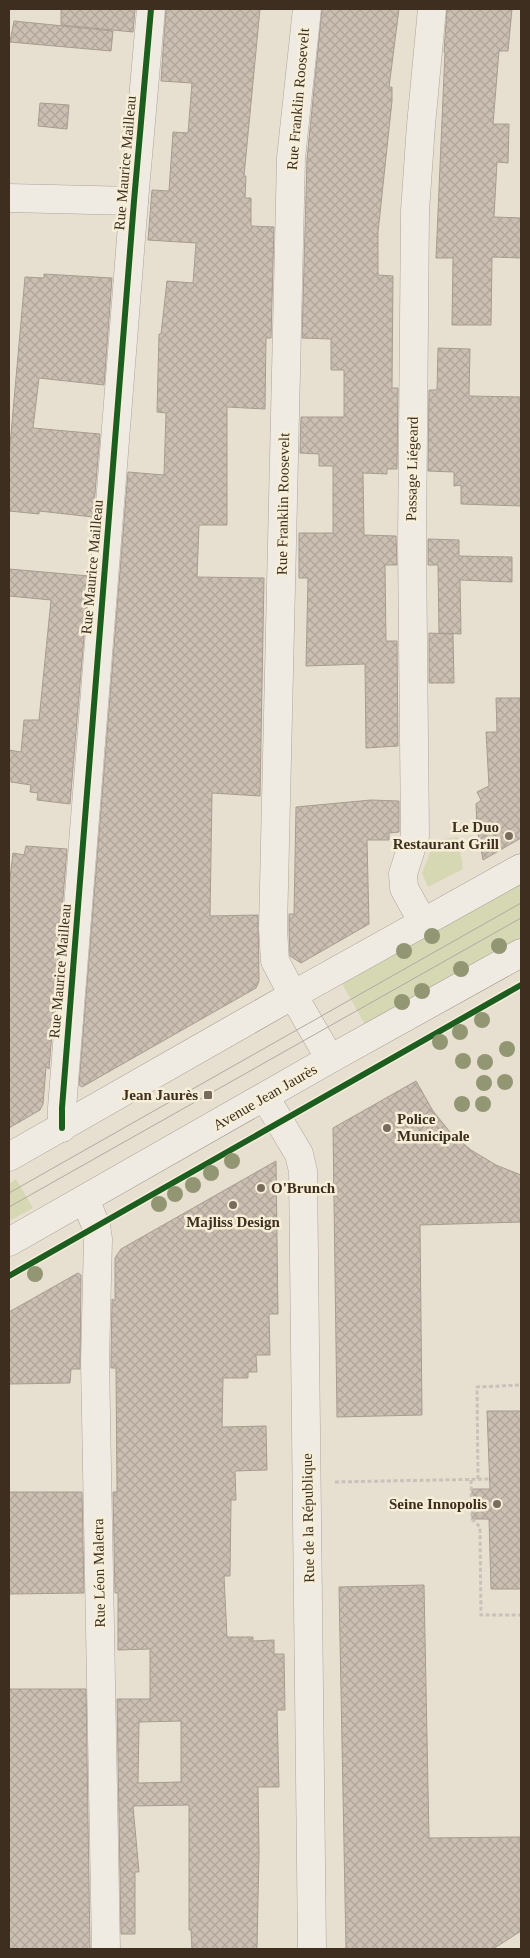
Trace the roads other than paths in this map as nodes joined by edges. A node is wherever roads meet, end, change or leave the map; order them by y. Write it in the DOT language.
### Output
graph roads {
  1 [pos="151,9"];
  2 [pos="307,9"];
  3 [pos="432,9"];
  4 [pos="9,198"];
  5 [pos="134,201"];
  6 [pos="521,868"];
  7 [pos="422,923"];
  8 [pos="521,953"];
  9 [pos="293,995"];
  10 [pos="330,1059"];
  11 [pos="265,1097"];
  12 [pos="62,1128"];
  13 [pos="9,1157"];
  14 [pos="85,1199"];
  15 [pos="9,1242"];
  16 [pos="106,1949"];
  17 [pos="312,1949"];
  1 -- 5 [label="street, Rue Maurice Mailleau"];
  2 -- 9 [label="street, Rue Franklin Roosevelt"];
  3 -- 7 [label="street, Passage Liégeard"];
  4 -- 5 [label="street"];
  5 -- 12 [label="street, Rue Maurice Mailleau"];
  6 -- 7 [label="street"];
  7 -- 9 [label="street"];
  8 -- 10 [label="street, Avenue Jean Jaurès"];
  9 -- 10 [label="street, Rue Franklin Roosevelt"];
  9 -- 12 [label="street"];
  10 -- 11 [label="street, Avenue Jean Jaurès"];
  11 -- 14 [label="street, Avenue Jean Jaurès"];
  11 -- 17 [label="street, Rue de la République"];
  12 -- 13 [label="street"];
  14 -- 15 [label="street, Avenue Jean Jaurès"];
  14 -- 16 [label="street, Rue Léon Maletra"];
}
